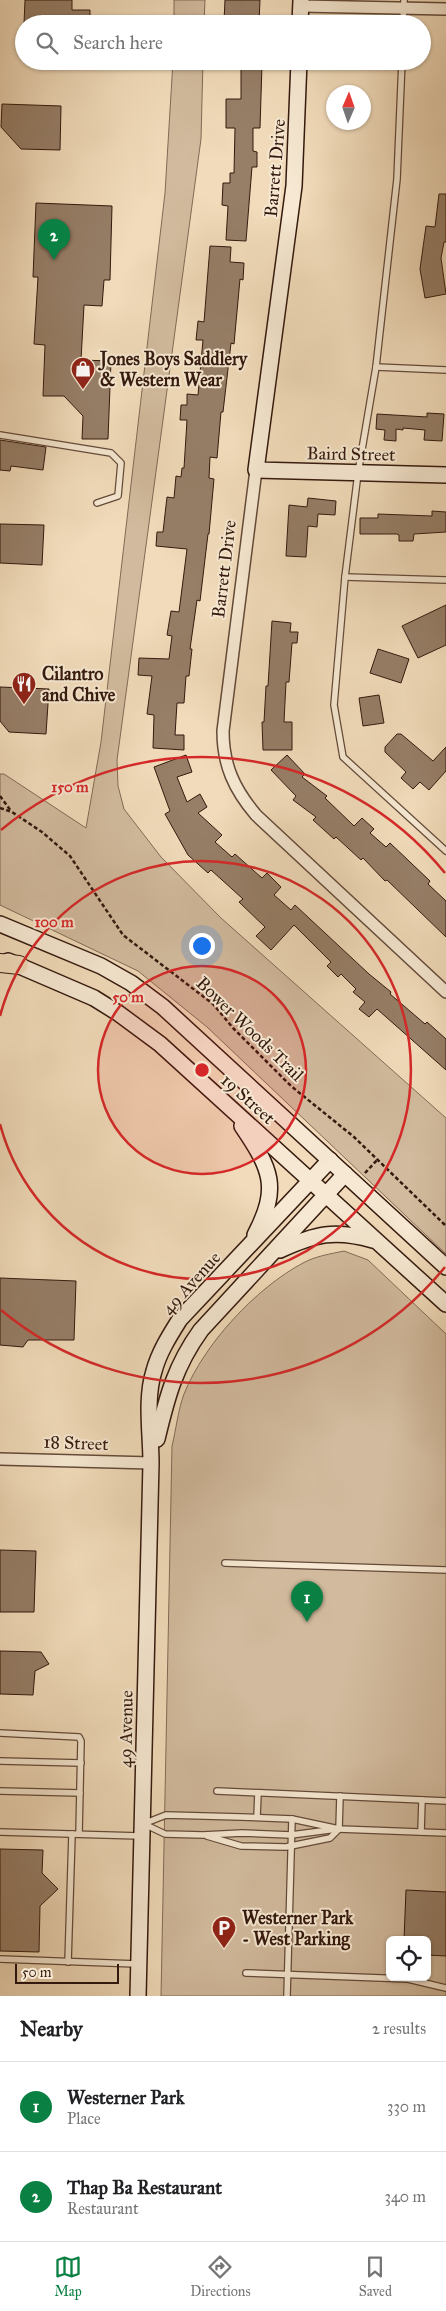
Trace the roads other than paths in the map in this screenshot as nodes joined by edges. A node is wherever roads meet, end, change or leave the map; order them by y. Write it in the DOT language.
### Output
graph roads {
  1 [pos="301,3"];
  2 [pos="404,4"];
  3 [pos="446,10"];
  4 [pos="299,70"];
  5 [pos="402,70"];
  6 [pos="376,366"];
  7 [pos="446,370"];
  8 [pos="0,435"];
  9 [pos="256,470"];
  10 [pos="358,473"];
  11 [pos="446,475"];
  12 [pos="97,503"];
  13 [pos="346,577"];
  14 [pos="446,580"];
  15 [pos="446,851"];
  16 [pos="0,924"];
  17 [pos="0,958"];
  18 [pos="0,963"];
  19 [pos="19,965"];
  20 [pos="446,992"];
  21 [pos="231,1108"];
  22 [pos="330,1160"];
  23 [pos="345,1174"];
  24 [pos="311,1182"];
  25 [pos="326,1195"];
  26 [pos="376,1241"];
  27 [pos="246,1251"];
  28 [pos="274,1252"];
  29 [pos="446,1267"];
  30 [pos="446,1304"];
  31 [pos="0,1459"];
  32 [pos="151,1463"];
  33 [pos="225,1562"];
  34 [pos="446,1570"];
  35 [pos="0,1733"];
  36 [pos="0,1761"];
  37 [pos="81,1763"];
  38 [pos="0,1791"];
  39 [pos="216,1791"];
  40 [pos="80,1793"];
  41 [pos="258,1793"];
  42 [pos="340,1796"];
  43 [pos="422,1800"];
  44 [pos="446,1801"];
  45 [pos="257,1817"];
  46 [pos="292,1819"];
  47 [pos="339,1829"];
  48 [pos="143,1830"];
  49 [pos="0,1832"];
  50 [pos="421,1832"];
  51 [pos="446,1833"];
  52 [pos="75,1834"];
  53 [pos="202,1835"];
  54 [pos="292,1835"];
  55 [pos="292,1846"];
  56 [pos="0,1959"];
  57 [pos="68,1962"];
  58 [pos="139,1964"];
  59 [pos="246,1973"];
  60 [pos="287,1975"];
  61 [pos="446,1988"];
  62 [pos="138,1996"];
  63 [pos="287,1996"];
  1 -- 2 [label="street"];
  2 -- 3 [label="street"];
  4 -- 9 [label="street, Barrett Drive"];
  5 -- 6 [label="lane"];
  6 -- 7 [label="lane"];
  6 -- 10 [label="lane"];
  8 -- 12 [label="lane"];
  9 -- 10 [label="street, Baird Street"];
  9 -- 20 [label="street, Barrett Drive"];
  10 -- 11 [label="street, Baird Street"];
  10 -- 13 [label="lane"];
  13 -- 14 [label="lane"];
  13 -- 15 [label="lane"];
  16 -- 22 [label="street, 19 Street"];
  17 -- 19 [label="street, 19 Street"];
  18 -- 19 [label="main road"];
  19 -- 21 [label="street, 19 Street"];
  21 -- 24 [label="street, 19 Street"];
  21 -- 27 [label="street"];
  22 -- 23 [label="street, 19 Street"];
  22 -- 24 [label="street, 49 Avenue"];
  23 -- 25 [label="street, 49 Avenue"];
  23 -- 29 [label="street, 19 Street"];
  24 -- 25 [label="street, 19 Street"];
  24 -- 27 [label="street, 49 Avenue"];
  25 -- 26 [label="street, 19 Street"];
  25 -- 28 [label="street, 49 Avenue"];
  26 -- 28 [label="street"];
  26 -- 30 [label="street, 19 Street"];
  27 -- 32 [label="street, 49 Avenue"];
  28 -- 32 [label="street, 49 Avenue"];
  31 -- 32 [label="street, 18 Street"];
  32 -- 48 [label="street, 49 Avenue"];
  33 -- 34 [label="lane"];
  35 -- 37 [label="lane"];
  36 -- 37 [label="lane"];
  37 -- 40 [label="lane"];
  38 -- 40 [label="lane"];
  39 -- 41 [label="lane"];
  40 -- 52 [label="lane"];
  41 -- 42 [label="lane"];
  41 -- 45 [label="lane"];
  42 -- 43 [label="lane"];
  42 -- 47 [label="lane"];
  43 -- 44 [label="lane"];
  43 -- 50 [label="lane"];
  45 -- 46 [label="lane"];
  45 -- 48 [label="lane"];
  46 -- 47 [label="lane"];
  46 -- 54 [label="lane"];
  47 -- 50 [label="lane"];
  47 -- 54 [label="lane"];
  47 -- 55 [label="lane"];
  48 -- 52 [label="lane"];
  48 -- 53 [label="lane"];
  48 -- 58 [label="street, 49 Avenue"];
  49 -- 52 [label="lane"];
  50 -- 51 [label="lane"];
  52 -- 57 [label="lane"];
  53 -- 54 [label="lane"];
  53 -- 55 [label="lane"];
  54 -- 55 [label="lane"];
  55 -- 60 [label="lane"];
  56 -- 57 [label="lane"];
  57 -- 58 [label="lane"];
  58 -- 62 [label="street, 49 Avenue"];
  59 -- 60 [label="lane"];
  60 -- 61 [label="lane"];
  60 -- 63 [label="lane"];
}
